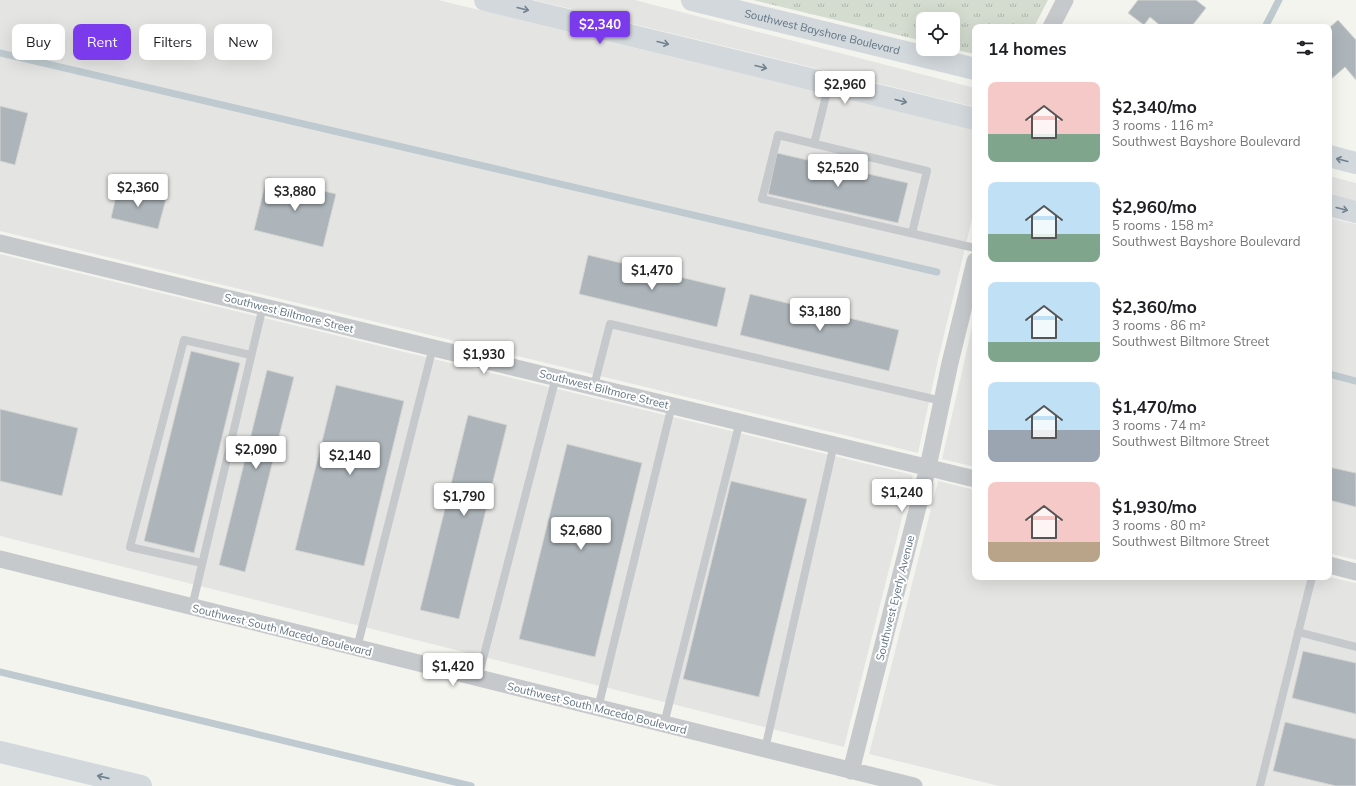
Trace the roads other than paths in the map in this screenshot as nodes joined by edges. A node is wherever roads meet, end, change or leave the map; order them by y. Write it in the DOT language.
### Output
graph roads {
  1 [pos="485,0"];
  2 [pos="692,0"];
  3 [pos="1063,0"];
  4 [pos="1052,24"];
  5 [pos="972,68"];
  6 [pos="830,83"];
  7 [pos="972,118"];
  8 [pos="814,144"];
  9 [pos="1332,157"];
  10 [pos="1356,163"];
  11 [pos="1332,206"];
  12 [pos="1356,212"];
  13 [pos="912,234"];
  14 [pos="0,243"];
  15 [pos="972,247"];
  16 [pos="972,274"];
  17 [pos="263,306"];
  18 [pos="433,347"];
  19 [pos="251,355"];
  20 [pos="556,377"];
  21 [pos="594,386"];
  22 [pos="942,401"];
  23 [pos="672,405"];
  24 [pos="740,422"];
  25 [pos="834,444"];
  26 [pos="928,467"];
  27 [pos="972,478"];
  28 [pos="0,559"];
  29 [pos="202,563"];
  30 [pos="1332,566"];
  31 [pos="1356,572"];
  32 [pos="1311,580"];
  33 [pos="192,607"];
  34 [pos="1298,632"];
  35 [pos="1356,647"];
  36 [pos="357,648"];
  37 [pos="478,678"];
  38 [pos="598,708"];
  39 [pos="664,724"];
  40 [pos="765,749"];
  41 [pos="0,752"];
  42 [pos="851,771"];
  43 [pos="141,786"];
  44 [pos="914,786"];
  45 [pos="1260,786"];
  1 -- 6 [label="main road, one-way"];
  2 -- 5 [label="main road, Southwest Bayshore Boulevard"];
  3 -- 4 [label="street"];
  6 -- 7 [label="main road, one-way"];
  6 -- 8 [label="lane"];
  8 -- 13 [label="lane"];
  8 -- 13 [label="lane"];
  10 -- 9 [label="main road, one-way"];
  11 -- 12 [label="main road, one-way"];
  13 -- 15 [label="lane"];
  14 -- 17 [label="street, Southwest Biltmore Street"];
  16 -- 22 [label="street, Southwest Eyerly Avenue"];
  17 -- 18 [label="street, Southwest Biltmore Street"];
  17 -- 19 [label="lane"];
  18 -- 20 [label="street, Southwest Biltmore Street"];
  18 -- 36 [label="lane"];
  19 -- 29 [label="lane"];
  19 -- 29 [label="lane"];
  20 -- 21 [label="street, Southwest Biltmore Street"];
  20 -- 37 [label="lane"];
  21 -- 22 [label="lane"];
  21 -- 23 [label="street, Southwest Biltmore Street"];
  22 -- 26 [label="street, Southwest Eyerly Avenue"];
  23 -- 24 [label="street, Southwest Biltmore Street"];
  23 -- 38 [label="lane"];
  24 -- 25 [label="street, Southwest Biltmore Street"];
  24 -- 39 [label="lane"];
  25 -- 26 [label="street, Southwest Biltmore Street"];
  25 -- 40 [label="lane"];
  26 -- 27 [label="street, Southwest Biltmore Street"];
  26 -- 42 [label="street, Southwest Eyerly Avenue"];
  28 -- 33 [label="street, Southwest South Macedo Boulevard"];
  29 -- 33 [label="lane"];
  30 -- 31 [label="street"];
  32 -- 34 [label="lane"];
  33 -- 36 [label="street, Southwest South Macedo Boulevard"];
  34 -- 35 [label="lane"];
  34 -- 45 [label="lane"];
  36 -- 37 [label="street, Southwest South Macedo Boulevard"];
  37 -- 38 [label="street, Southwest South Macedo Boulevard"];
  38 -- 39 [label="street, Southwest South Macedo Boulevard"];
  39 -- 40 [label="street, Southwest South Macedo Boulevard"];
  40 -- 42 [label="street, Southwest South Macedo Boulevard"];
  43 -- 41 [label="main road, one-way"];
  42 -- 44 [label="street, Southwest South Macedo Boulevard"];
}
